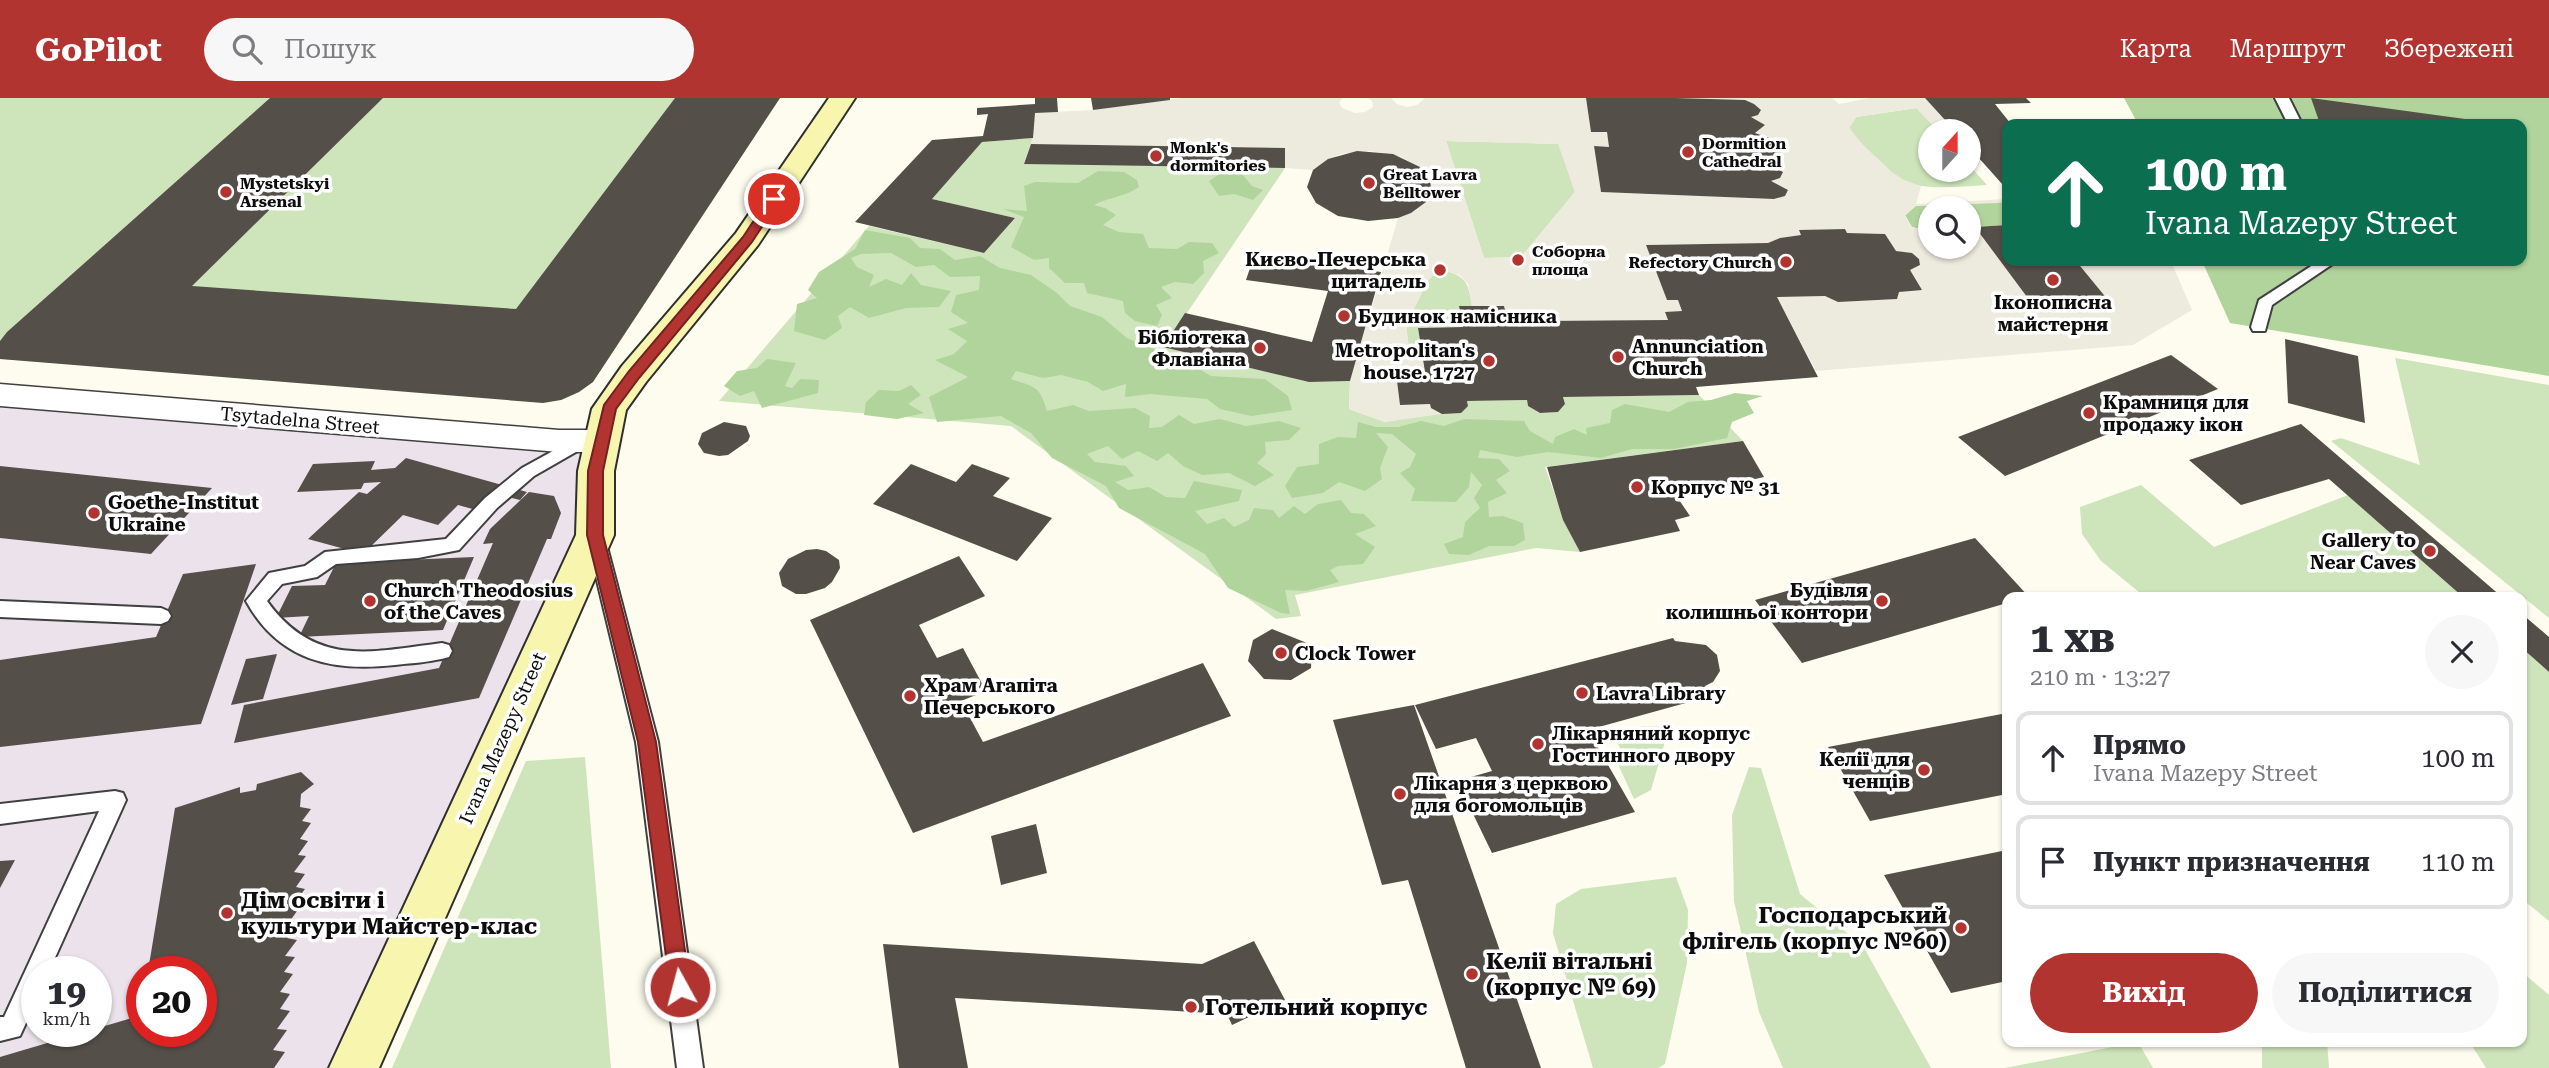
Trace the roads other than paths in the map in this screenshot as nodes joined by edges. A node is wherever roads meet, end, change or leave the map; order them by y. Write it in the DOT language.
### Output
graph roads {
  1 [pos="842,98"];
  2 [pos="2282,98"];
  3 [pos="2292,119"];
  4 [pos="2321,266"];
  5 [pos="2259,327"];
  6 [pos="0,395"];
  7 [pos="591,441"];
  8 [pos="595,535"];
  9 [pos="0,609"];
  10 [pos="161,617"];
  11 [pos="442,651"];
  12 [pos="0,814"];
  13 [pos="0,1029"];
  14 [pos="354,1068"];
  15 [pos="690,1068"];
  1 -- 7 [label="main road, Ivana Mazepy Street"];
  2 -- 3 [label="lane"];
  4 -- 5 [label="lane"];
  6 -- 7 [label="street, Tsytadelna Street"];
  7 -- 8 [label="main road, Ivana Mazepy Street"];
  7 -- 11 [label="lane"];
  8 -- 14 [label="main road, Ivana Mazepy Street"];
  8 -- 15 [label="lane"];
  9 -- 10 [label="lane"];
  12 -- 13 [label="lane"];
}
